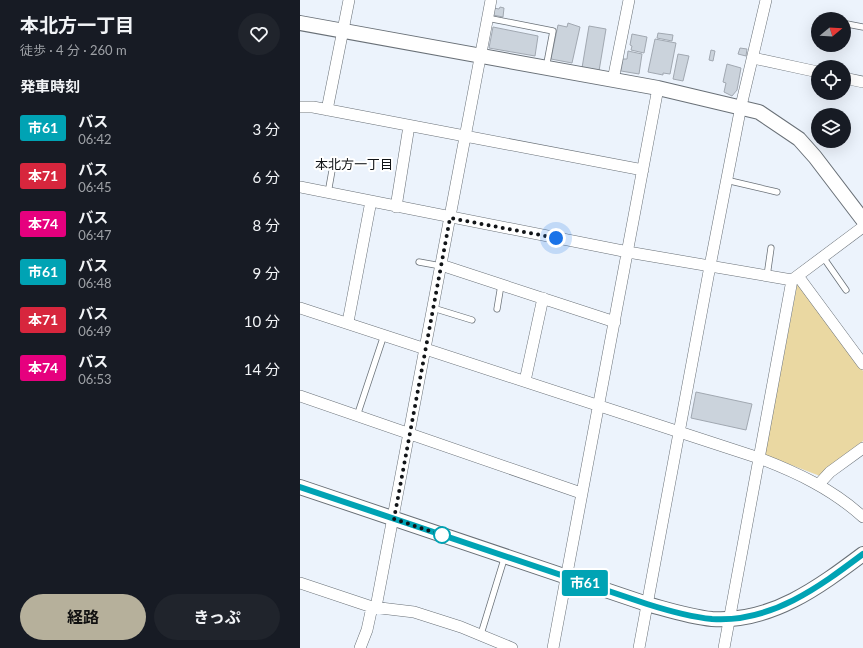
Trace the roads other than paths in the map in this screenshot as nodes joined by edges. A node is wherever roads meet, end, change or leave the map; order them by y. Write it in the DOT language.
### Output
graph roads {
  1 [pos="349,0"];
  2 [pos="491,0"];
  3 [pos="629,0"];
  4 [pos="766,0"];
  5 [pos="487,18"];
  6 [pos="300,23"];
  7 [pos="851,25"];
  8 [pos="863,27"];
  9 [pos="343,31"];
  10 [pos="480,56"];
  11 [pos="752,58"];
  12 [pos="546,68"];
  13 [pos="811,71"];
  14 [pos="613,80"];
  15 [pos="851,80"];
  16 [pos="862,83"];
  17 [pos="658,88"];
  18 [pos="300,106"];
  19 [pos="741,106"];
  20 [pos="327,110"];
  21 [pos="409,126"];
  22 [pos="465,136"];
  23 [pos="333,165"];
  24 [pos="643,170"];
  25 [pos="726,180"];
  26 [pos="302,191"];
  27 [pos="777,192"];
  28 [pos="328,193"];
  29 [pos="372,201"];
  30 [pos="396,206"];
  31 [pos="450,218"];
  32 [pos="863,220"];
  33 [pos="863,227"];
  34 [pos="771,248"];
  35 [pos="628,252"];
  36 [pos="823,258"];
  37 [pos="419,262"];
  38 [pos="441,266"];
  39 [pos="710,266"];
  40 [pos="767,276"];
  41 [pos="795,278"];
  42 [pos="501,285"];
  43 [pos="846,290"];
  44 [pos="543,298"];
  45 [pos="300,308"];
  46 [pos="433,308"];
  47 [pos="497,309"];
  48 [pos="472,320"];
  49 [pos="348,322"];
  50 [pos="614,322"];
  51 [pos="384,334"];
  52 [pos="425,348"];
  53 [pos="863,364"];
  54 [pos="525,381"];
  55 [pos="300,396"];
  56 [pos="597,405"];
  57 [pos="357,416"];
  58 [pos="678,433"];
  59 [pos="410,434"];
  60 [pos="863,448"];
  61 [pos="759,458"];
  62 [pos="819,484"];
  63 [pos="300,487"];
  64 [pos="581,493"];
  65 [pos="863,517"];
  66 [pos="394,519"];
  67 [pos="863,554"];
  68 [pos="506,556"];
  69 [pos="566,577"];
  70 [pos="300,583"];
  71 [pos="647,604"];
  72 [pos="374,607"];
  73 [pos="731,619"];
  74 [pos="481,634"];
  75 [pos="360,648"];
  76 [pos="512,648"];
  77 [pos="553,648"];
  78 [pos="639,648"];
  79 [pos="724,648"];
  1 -- 9 [label="street"];
  2 -- 5 [label="street"];
  3 -- 14 [label="street"];
  4 -- 11 [label="street"];
  5 -- 10 [label="street"];
  5 -- 12 [label="lane"];
  6 -- 9 [label="street"];
  7 -- 8 [label="lane"];
  9 -- 10 [label="street"];
  9 -- 20 [label="street"];
  10 -- 12 [label="street"];
  10 -- 22 [label="street"];
  11 -- 13 [label="street"];
  11 -- 19 [label="street"];
  12 -- 14 [label="street"];
  14 -- 17 [label="street"];
  15 -- 16 [label="street"];
  17 -- 19 [label="street"];
  17 -- 24 [label="street"];
  18 -- 20 [label="street"];
  19 -- 25 [label="street"];
  19 -- 32 [label="street"];
  20 -- 21 [label="street"];
  21 -- 22 [label="street"];
  21 -- 30 [label="street"];
  22 -- 24 [label="street"];
  22 -- 31 [label="street"];
  23 -- 28 [label="lane"];
  24 -- 35 [label="street"];
  25 -- 27 [label="lane"];
  25 -- 39 [label="street"];
  26 -- 28 [label="street"];
  28 -- 29 [label="street"];
  29 -- 30 [label="street"];
  29 -- 49 [label="street"];
  30 -- 31 [label="street"];
  31 -- 35 [label="street"];
  31 -- 38 [label="street"];
  33 -- 36 [label="street"];
  34 -- 40 [label="lane"];
  35 -- 39 [label="street"];
  35 -- 50 [label="street"];
  36 -- 41 [label="street"];
  36 -- 43 [label="lane"];
  37 -- 38 [label="lane"];
  38 -- 42 [label="street"];
  38 -- 46 [label="street"];
  39 -- 40 [label="street"];
  39 -- 58 [label="street"];
  40 -- 41 [label="street"];
  41 -- 53 [label="street"];
  41 -- 61 [label="street"];
  42 -- 44 [label="street"];
  42 -- 47 [label="lane"];
  44 -- 50 [label="street"];
  44 -- 54 [label="street"];
  45 -- 49 [label="street"];
  46 -- 48 [label="lane"];
  46 -- 52 [label="street"];
  49 -- 51 [label="street"];
  50 -- 56 [label="street"];
  51 -- 52 [label="street"];
  51 -- 57 [label="lane"];
  52 -- 54 [label="street"];
  52 -- 59 [label="street"];
  54 -- 56 [label="street"];
  55 -- 57 [label="street"];
  56 -- 58 [label="street"];
  56 -- 64 [label="street"];
  57 -- 59 [label="street"];
  58 -- 61 [label="street"];
  58 -- 71 [label="street"];
  59 -- 64 [label="street"];
  59 -- 66 [label="street"];
  60 -- 62 [label="street"];
  61 -- 62 [label="street"];
  61 -- 73 [label="street"];
  62 -- 65 [label="street"];
  63 -- 66 [label="street"];
  64 -- 69 [label="street"];
  66 -- 68 [label="street"];
  66 -- 72 [label="street"];
  67 -- 73 [label="street"];
  68 -- 69 [label="street"];
  68 -- 74 [label="lane"];
  69 -- 71 [label="street"];
  69 -- 77 [label="street"];
  70 -- 72 [label="street"];
  71 -- 73 [label="street"];
  71 -- 78 [label="street"];
  72 -- 74 [label="street"];
  72 -- 75 [label="street"];
  73 -- 79 [label="street"];
  74 -- 76 [label="street"];
}
